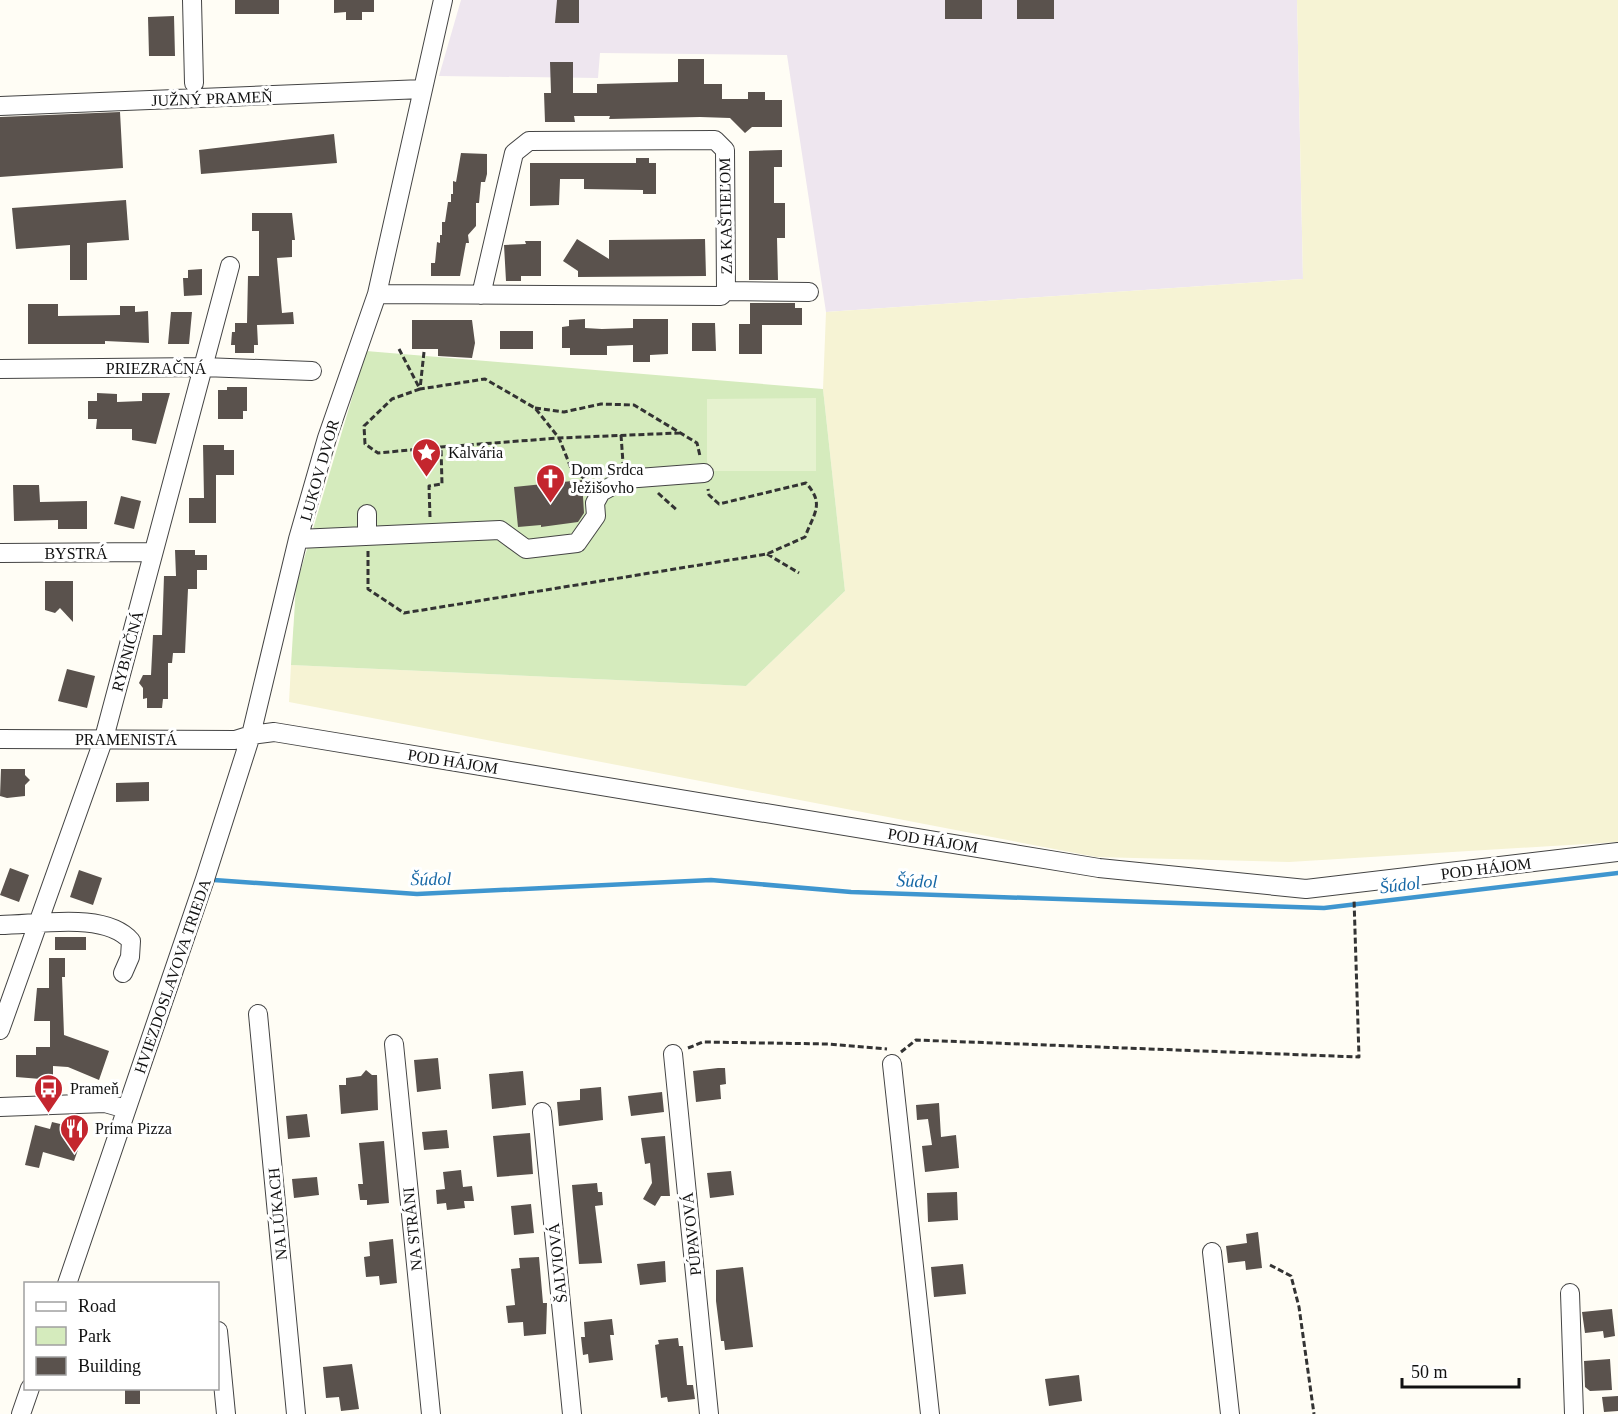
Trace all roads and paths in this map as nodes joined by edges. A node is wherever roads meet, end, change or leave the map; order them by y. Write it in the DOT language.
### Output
graph roads {
  1 [pos="192,0"];
  2 [pos="443,0"];
  3 [pos="194,83"];
  4 [pos="423,89"];
  5 [pos="0,106"];
  6 [pos="230,266"];
  7 [pos="726,291"];
  8 [pos="809,292"];
  9 [pos="377,294"];
  10 [pos="481,295"];
  11 [pos="399,349"];
  12 [pos="424,352"];
  13 [pos="203,367"];
  14 [pos="0,369"];
  15 [pos="312,371"];
  16 [pos="420,389"];
  17 [pos="535,408"];
  18 [pos="681,433"];
  19 [pos="621,435"];
  20 [pos="559,438"];
  21 [pos="441,447"];
  22 [pos="704,473"];
  23 [pos="625,479"];
  24 [pos="601,492"];
  25 [pos="367,514"];
  26 [pos="430,533"];
  27 [pos="367,536"];
  28 [pos="298,539"];
  29 [pos="153,552"];
  30 [pos="0,553"];
  31 [pos="767,554"];
  32 [pos="799,573"];
  33 [pos="251,735"];
  34 [pos="104,738"];
  35 [pos="0,739"];
  36 [pos="1618,852"];
  37 [pos="1354,897"];
  38 [pos="0,925"];
  39 [pos="38,925"];
  40 [pos="123,973"];
  41 [pos="258,1014"];
  42 [pos="0,1030"];
  43 [pos="394,1044"];
  44 [pos="673,1054"];
  45 [pos="892,1064"];
  46 [pos="0,1107"];
  47 [pos="126,1109"];
  48 [pos="542,1112"];
  49 [pos="1212,1252"];
  50 [pos="1270,1265"];
  51 [pos="68,1282"];
  52 [pos="1570,1293"];
  53 [pos="219,1341"];
  54 [pos="30,1390"];
  55 [pos="21,1414"];
  56 [pos="226,1414"];
  57 [pos="296,1414"];
  58 [pos="430,1414"];
  59 [pos="572,1414"];
  60 [pos="709,1414"];
  61 [pos="930,1414"];
  62 [pos="1230,1414"];
  63 [pos="1314,1414"];
  64 [pos="1574,1414"];
  1 -- 3 [label="street"];
  2 -- 4 [label="street, LUKOV DVOR"];
  4 -- 5 [label="street, JUŽNÝ PRAMEŇ"];
  4 -- 9 [label="street, LUKOV DVOR"];
  6 -- 13 [label="street, RYBNIČNÁ"];
  7 -- 8 [label="street"];
  7 -- 10 [label="street, ZA KAŠTIEĽOM"];
  7 -- 10 [label="street, ZA KAŠTIEĽOM"];
  9 -- 10 [label="street, ZA KAŠTIEĽOM"];
  9 -- 28 [label="street, LUKOV DVOR"];
  11 -- 16 [label="path"];
  12 -- 16 [label="path"];
  13 -- 14 [label="street, PRIEZRAČNÁ"];
  13 -- 15 [label="street, PRIEZRAČNÁ"];
  13 -- 29 [label="street, RYBNIČNÁ"];
  16 -- 17 [label="path"];
  16 -- 21 [label="path"];
  17 -- 18 [label="path"];
  17 -- 20 [label="path"];
  18 -- 19 [label="path"];
  18 -- 22 [label="path"];
  19 -- 20 [label="path"];
  19 -- 23 [label="path"];
  20 -- 21 [label="path"];
  20 -- 24 [label="path"];
  21 -- 26 [label="path"];
  22 -- 23 [label="street"];
  22 -- 31 [label="path"];
  23 -- 24 [label="street"];
  24 -- 26 [label="street, LUKOV DVOR"];
  25 -- 27 [label="street"];
  26 -- 27 [label="street, LUKOV DVOR"];
  27 -- 28 [label="street, LUKOV DVOR"];
  27 -- 31 [label="path"];
  28 -- 33 [label="street, HVIEZDOSLAVOVA TRIEDA"];
  29 -- 30 [label="street, BYSTRÁ"];
  29 -- 34 [label="street, RYBNIČNÁ"];
  31 -- 32 [label="path"];
  33 -- 34 [label="street, PRAMENISTÁ"];
  33 -- 36 [label="street, POD HÁJOM"];
  33 -- 47 [label="street, HVIEZDOSLAVOVA TRIEDA"];
  34 -- 35 [label="street, PRAMENISTÁ"];
  34 -- 39 [label="street, RYBNIČNÁ"];
  37 -- 44 [label="path"];
  38 -- 39 [label="street"];
  39 -- 40 [label="street"];
  39 -- 42 [label="street, RYBNIČNÁ"];
  41 -- 57 [label="street, NA LÚKACH"];
  43 -- 58 [label="street, NA STRÁNI"];
  44 -- 60 [label="street, PÚPAVOVÁ"];
  45 -- 61 [label="street"];
  46 -- 47 [label="street"];
  47 -- 51 [label="street, HVIEZDOSLAVOVA TRIEDA"];
  48 -- 59 [label="street, ŠALVIOVÁ"];
  49 -- 62 [label="street"];
  50 -- 63 [label="path"];
  52 -- 64 [label="street"];
  53 -- 56 [label="street"];
  54 -- 55 [label="street"];
}
